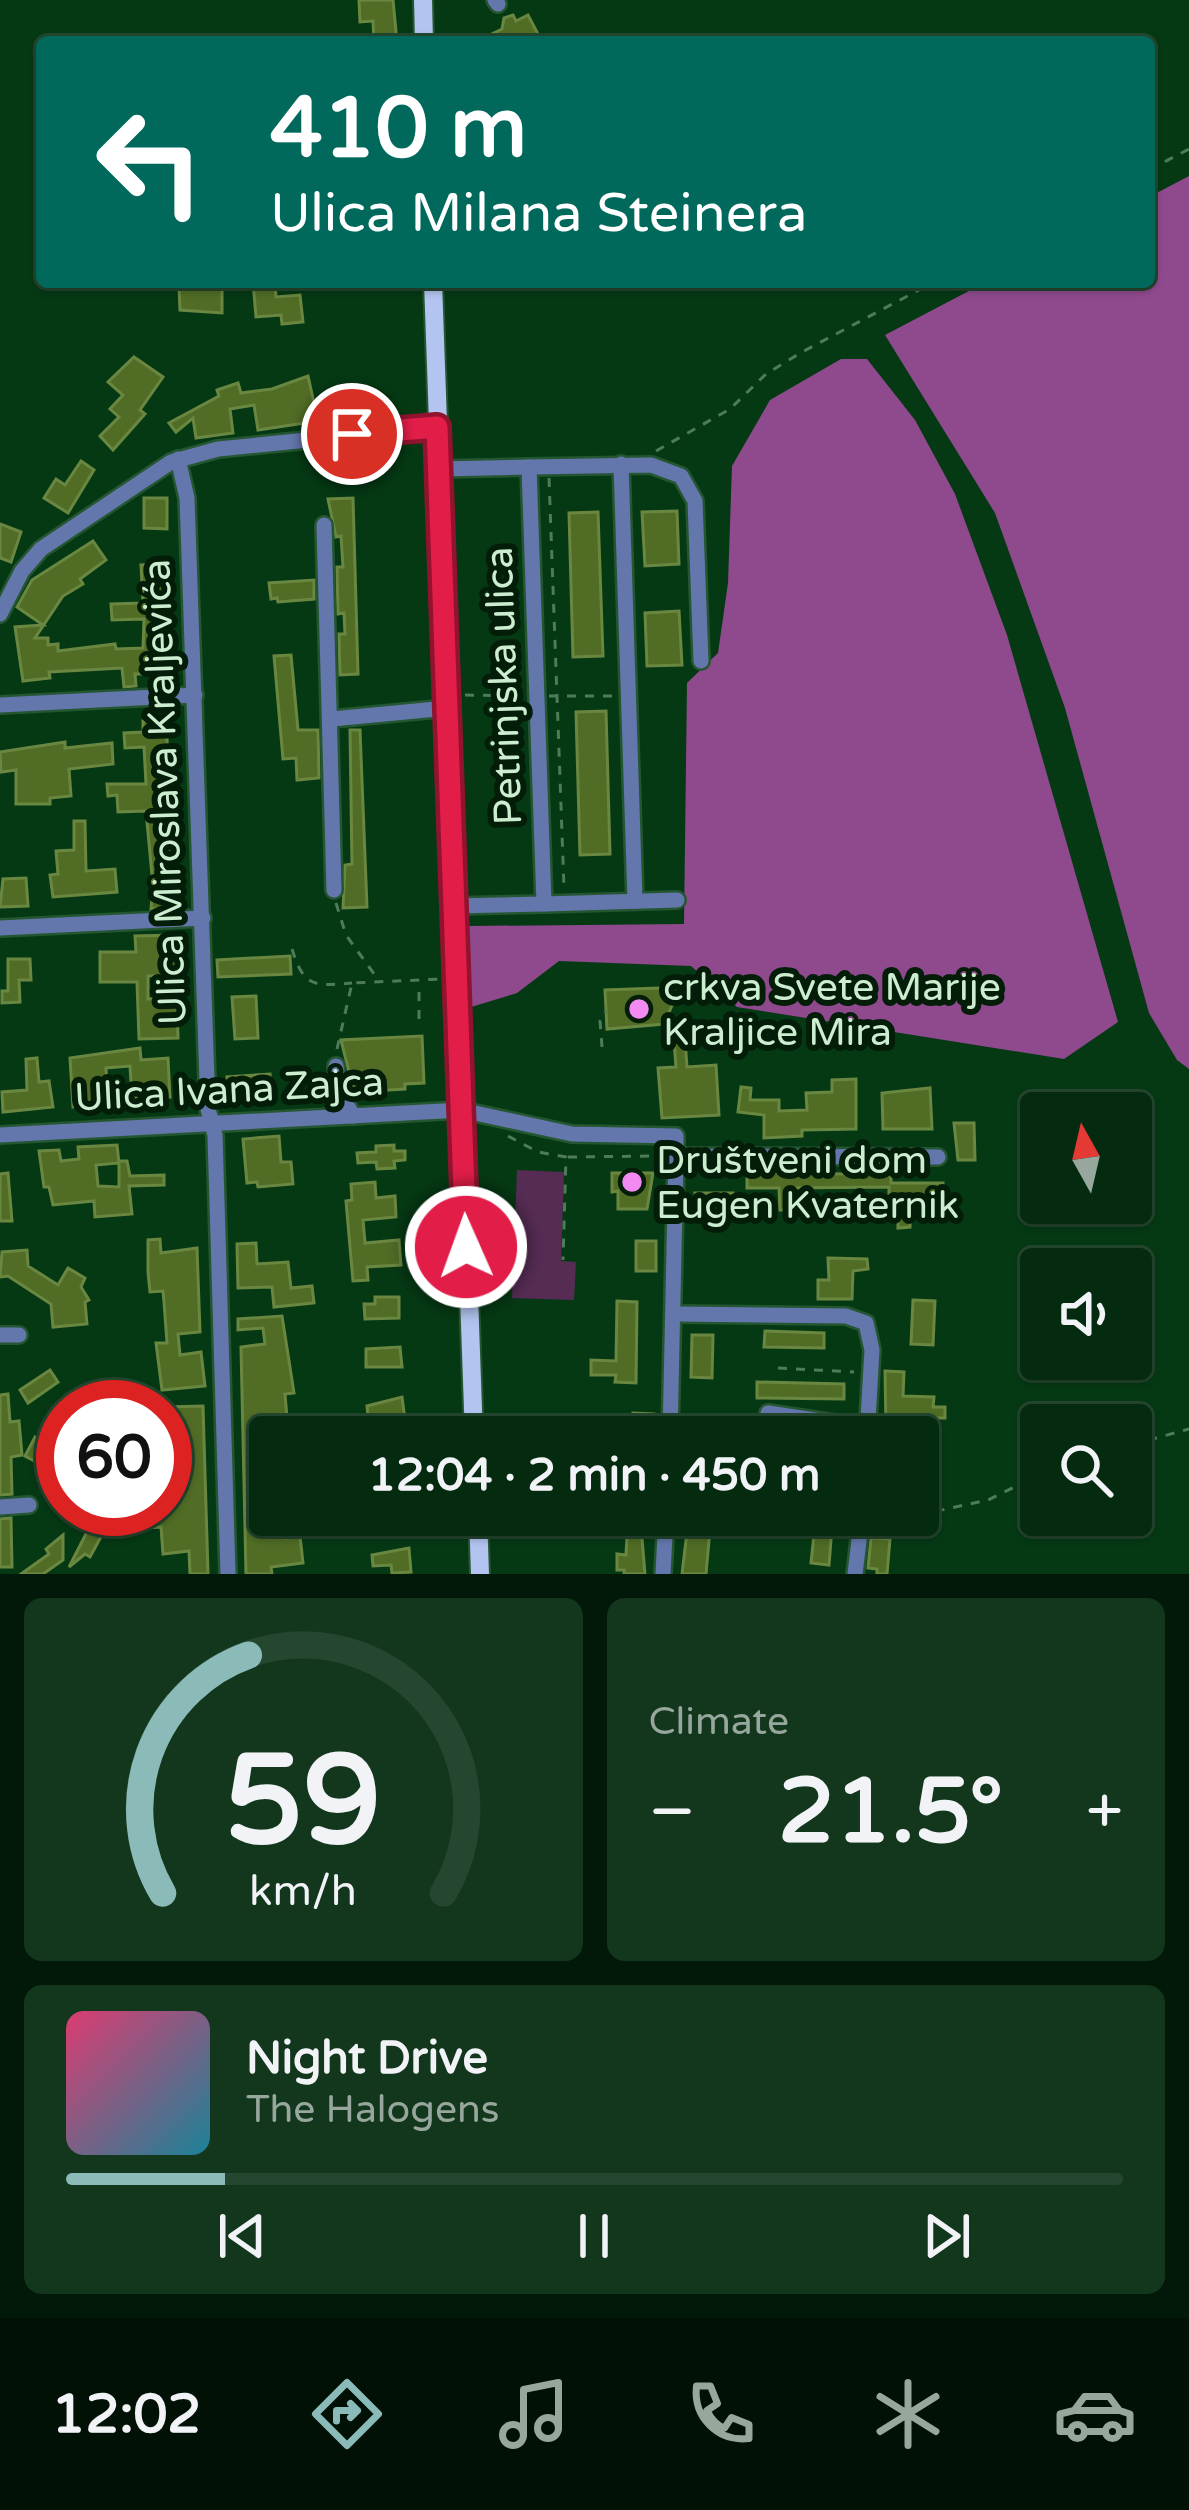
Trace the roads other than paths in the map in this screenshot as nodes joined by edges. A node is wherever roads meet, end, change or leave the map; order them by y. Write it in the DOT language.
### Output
graph roads {
  1 [pos="423,0"];
  2 [pos="424,36"];
  3 [pos="433,288"];
  4 [pos="437,427"];
  5 [pos="178,459"];
  6 [pos="621,464"];
  7 [pos="530,467"];
  8 [pos="439,469"];
  9 [pos="324,525"];
  10 [pos="0,614"];
  11 [pos="701,661"];
  12 [pos="195,695"];
  13 [pos="0,705"];
  14 [pos="447,708"];
  15 [pos="332,719"];
  16 [pos="334,890"];
  17 [pos="677,900"];
  18 [pos="635,901"];
  19 [pos="544,904"];
  20 [pos="454,906"];
  21 [pos="202,918"];
  22 [pos="0,928"];
  23 [pos="336,1066"];
  24 [pos="461,1111"];
  25 [pos="353,1116"];
  26 [pos="212,1123"];
  27 [pos="0,1135"];
  28 [pos="676,1156"];
  29 [pos="938,1157"];
  30 [pos="675,1314"];
  31 [pos="0,1335"];
  32 [pos="19,1335"];
  33 [pos="768,1413"];
  34 [pos="473,1416"];
  35 [pos="671,1416"];
  36 [pos="783,1416"];
  37 [pos="868,1416"];
  38 [pos="29,1505"];
  39 [pos="0,1507"];
  40 [pos="479,1536"];
  41 [pos="665,1536"];
  42 [pos="860,1536"];
  43 [pos="228,1574"];
  44 [pos="480,1574"];
  45 [pos="663,1574"];
  46 [pos="856,1574"];
  1 -- 2 [label="main road"];
  3 -- 4 [label="main road, Petrinjska ulica"];
  4 -- 5 [label="street"];
  4 -- 8 [label="main road, Petrinjska ulica"];
  5 -- 10 [label="street"];
  5 -- 12 [label="street, Ulica Miroslava Kraljevića"];
  6 -- 7 [label="street"];
  6 -- 11 [label="street"];
  6 -- 18 [label="street"];
  7 -- 8 [label="street"];
  7 -- 19 [label="street, Petrinjska ulica"];
  8 -- 14 [label="main road, Petrinjska ulica"];
  9 -- 15 [label="street"];
  12 -- 13 [label="street"];
  12 -- 21 [label="street, Ulica Miroslava Kraljevića"];
  14 -- 15 [label="street, Petrinjska ulica"];
  14 -- 20 [label="main road, Petrinjska ulica"];
  15 -- 16 [label="street"];
  17 -- 18 [label="street"];
  18 -- 19 [label="street"];
  19 -- 20 [label="street"];
  20 -- 24 [label="main road, Petrinjska ulica"];
  21 -- 22 [label="street"];
  21 -- 26 [label="street, Ulica Miroslava Kraljevića"];
  23 -- 25 [label="street"];
  24 -- 25 [label="street, Ulica Ivana Zajca"];
  24 -- 28 [label="street, Ulica Ivana Zajca"];
  24 -- 34 [label="main road, Petrinjska ulica"];
  25 -- 26 [label="street, Ulica Ivana Zajca"];
  26 -- 27 [label="street, Ulica Ivana Zajca"];
  26 -- 43 [label="street, Ulica Miroslava Kraljevića"];
  28 -- 29 [label="street"];
  28 -- 30 [label="street"];
  30 -- 35 [label="street"];
  30 -- 37 [label="street"];
  31 -- 32 [label="street"];
  33 -- 36 [label="street"];
  38 -- 39 [label="street"];
  40 -- 44 [label="main road"];
  41 -- 45 [label="street"];
  42 -- 46 [label="street"];
}
